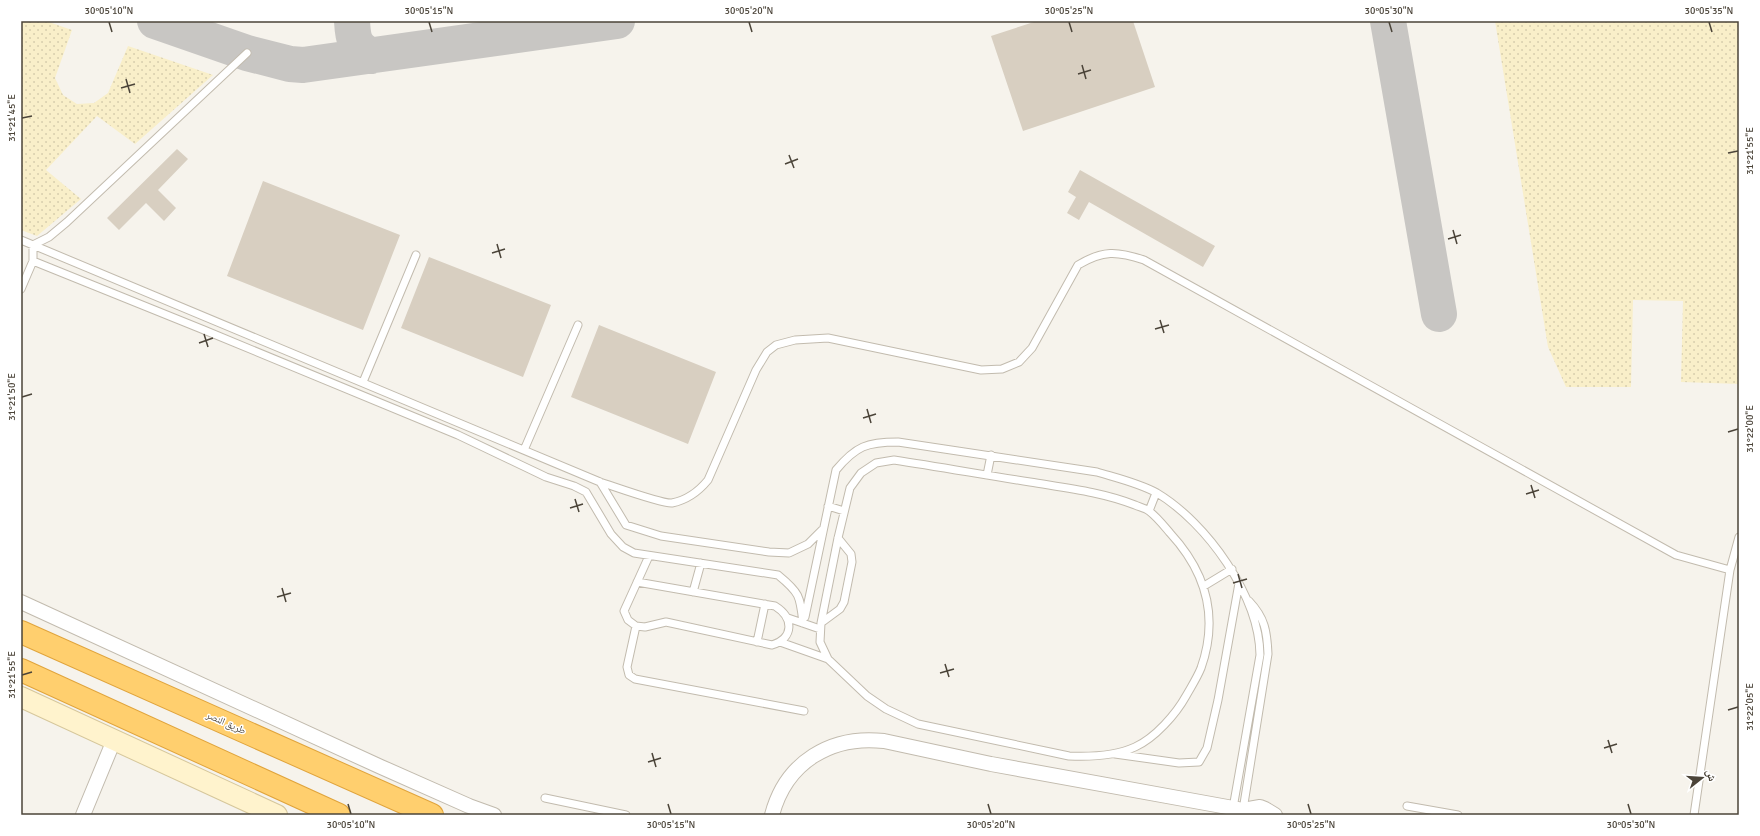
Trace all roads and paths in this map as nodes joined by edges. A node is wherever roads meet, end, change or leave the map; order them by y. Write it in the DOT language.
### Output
graph roads {
  1 [pos="247,53"];
  2 [pos="21,240"];
  3 [pos="33,245"];
  4 [pos="416,255"];
  5 [pos="33,261"];
  6 [pos="21,289"];
  7 [pos="578,325"];
  8 [pos="363,382"];
  9 [pos="524,450"];
  10 [pos="990,455"];
  11 [pos="987,475"];
  12 [pos="600,482"];
  13 [pos="1156,493"];
  14 [pos="828,506"];
  15 [pos="844,510"];
  16 [pos="1149,511"];
  17 [pos="822,530"];
  18 [pos="1739,537"];
  19 [pos="838,538"];
  20 [pos="649,556"];
  21 [pos="701,563"];
  22 [pos="1232,569"];
  23 [pos="1730,570"];
  24 [pos="637,582"];
  25 [pos="1238,583"];
  26 [pos="1204,586"];
  27 [pos="693,592"];
  28 [pos="1246,598"];
  29 [pos="21,602"];
  30 [pos="765,604"];
  31 [pos="788,618"];
  32 [pos="803,623"];
  33 [pos="636,626"];
  34 [pos="821,626"];
  35 [pos="21,632"];
  36 [pos="757,642"];
  37 [pos="780,642"];
  38 [pos="828,660"];
  39 [pos="21,670"];
  40 [pos="21,697"];
  41 [pos="804,711"];
  42 [pos="114,740"];
  43 [pos="1113,754"];
  44 [pos="545,798"];
  45 [pos="1407,806"];
  46 [pos="1242,811"];
  47 [pos="595,812"];
  48 [pos="83,815"];
  49 [pos="277,815"];
  50 [pos="339,815"];
  51 [pos="432,815"];
  52 [pos="494,815"];
  53 [pos="624,815"];
  54 [pos="772,815"];
  55 [pos="1275,815"];
  56 [pos="1458,815"];
  57 [pos="1694,815"];
  1 -- 3 [label="lane"];
  2 -- 3 [label="lane"];
  3 -- 5 [label="lane"];
  3 -- 8 [label="lane"];
  4 -- 8 [label="lane"];
  5 -- 6 [label="lane"];
  5 -- 20 [label="lane"];
  7 -- 9 [label="lane"];
  8 -- 9 [label="lane"];
  9 -- 12 [label="lane"];
  10 -- 11 [label="lane"];
  10 -- 13 [label="lane"];
  10 -- 14 [label="lane"];
  11 -- 15 [label="lane"];
  11 -- 16 [label="lane"];
  12 -- 17 [label="lane"];
  12 -- 23 [label="lane"];
  13 -- 16 [label="lane"];
  13 -- 22 [label="lane"];
  14 -- 15 [label="lane"];
  14 -- 17 [label="lane"];
  15 -- 19 [label="lane"];
  16 -- 26 [label="lane"];
  17 -- 32 [label="lane"];
  18 -- 23 [label="lane"];
  19 -- 34 [label="lane"];
  19 -- 34 [label="lane"];
  20 -- 21 [label="lane"];
  20 -- 24 [label="lane"];
  21 -- 27 [label="lane"];
  21 -- 32 [label="lane"];
  22 -- 25 [label="lane"];
  22 -- 26 [label="lane"];
  23 -- 57 [label="lane"];
  24 -- 27 [label="lane"];
  24 -- 33 [label="lane"];
  25 -- 28 [label="lane"];
  25 -- 43 [label="lane"];
  26 -- 43 [label="lane"];
  27 -- 30 [label="lane"];
  28 -- 46 [label="lane"];
  28 -- 46 [label="lane"];
  29 -- 52 [label="street"];
  30 -- 31 [label="lane"];
  30 -- 36 [label="lane"];
  31 -- 32 [label="lane"];
  31 -- 37 [label="lane"];
  32 -- 34 [label="lane"];
  33 -- 36 [label="lane"];
  33 -- 41 [label="lane"];
  34 -- 38 [label="lane"];
  35 -- 51 [label="highway, طريق النصر"];
  36 -- 37 [label="lane"];
  37 -- 38 [label="lane"];
  38 -- 43 [label="lane"];
  39 -- 50 [label="highway"];
  40 -- 42 [label="street"];
  42 -- 48 [label="street"];
  42 -- 49 [label="street"];
  44 -- 47 [label="lane"];
  45 -- 56 [label="lane"];
  46 -- 54 [label="street"];
  46 -- 55 [label="street"];
  47 -- 53 [label="lane"];
}
